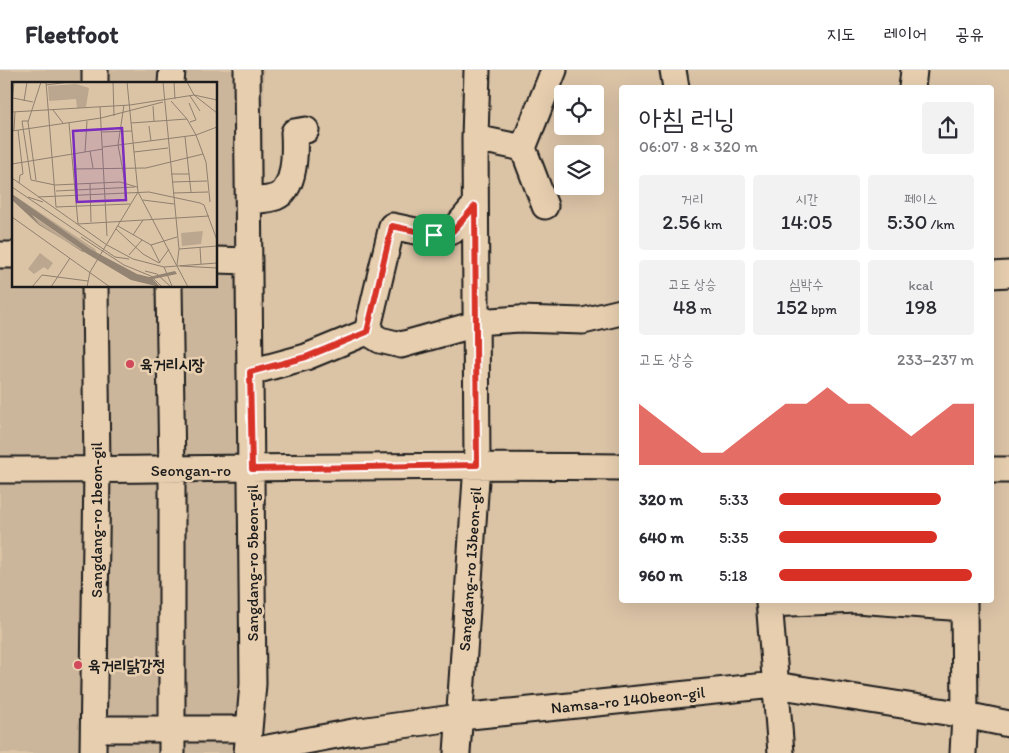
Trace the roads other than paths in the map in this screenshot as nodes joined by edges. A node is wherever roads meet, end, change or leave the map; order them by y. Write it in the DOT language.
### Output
graph roads {
  1 [pos="248,70"];
  2 [pos="477,70"];
  3 [pos="554,70"];
  4 [pos="673,70"];
  5 [pos="914,70"];
  6 [pos="676,85"];
  7 [pos="912,85"];
  8 [pos="306,130"];
  9 [pos="475,138"];
  10 [pos="524,148"];
  11 [pos="249,201"];
  12 [pos="475,206"];
  13 [pos="545,206"];
  14 [pos="218,260"];
  15 [pos="249,261"];
  16 [pos="1009,274"];
  17 [pos="994,276"];
  18 [pos="95,288"];
  19 [pos="169,288"];
  20 [pos="619,312"];
  21 [pos="476,323"];
  22 [pos="367,332"];
  23 [pos="250,372"];
  24 [pos="477,465"];
  25 [pos="619,466"];
  26 [pos="252,469"];
  27 [pos="0,470"];
  28 [pos="97,470"];
  29 [pos="172,470"];
  30 [pos="994,470"];
  31 [pos="1009,470"];
  32 [pos="769,603"];
  33 [pos="924,603"];
  34 [pos="964,604"];
  35 [pos="775,685"];
  36 [pos="965,715"];
  37 [pos="460,717"];
  38 [pos="1009,724"];
  39 [pos="94,741"];
  40 [pos="172,741"];
  41 [pos="248,745"];
  42 [pos="457,753"];
  43 [pos="780,753"];
  44 [pos="963,753"];
  1 -- 11 [label="street, Sangdang-ro 5beon-gil"];
  2 -- 9 [label="street, Sangdang-ro 13beon-gil"];
  3 -- 10 [label="street"];
  4 -- 6 [label="street"];
  5 -- 7 [label="street"];
  8 -- 11 [label="street"];
  9 -- 10 [label="street"];
  9 -- 12 [label="street, Sangdang-ro 13beon-gil"];
  10 -- 13 [label="street"];
  11 -- 15 [label="street, Sangdang-ro 5beon-gil"];
  12 -- 21 [label="street, Sangdang-ro 13beon-gil"];
  12 -- 22 [label="street"];
  14 -- 15 [label="street"];
  15 -- 23 [label="street, Sangdang-ro 5beon-gil"];
  16 -- 17 [label="street"];
  18 -- 28 [label="street, Sangdang-ro 1beon-gil"];
  19 -- 29 [label="street"];
  20 -- 21 [label="street"];
  21 -- 22 [label="street"];
  21 -- 24 [label="street, Sangdang-ro 13beon-gil"];
  22 -- 23 [label="street"];
  23 -- 26 [label="street, Sangdang-ro 5beon-gil"];
  24 -- 25 [label="street, Seongan-ro"];
  24 -- 26 [label="street, Seongan-ro"];
  24 -- 37 [label="street, Sangdang-ro 13beon-gil"];
  26 -- 29 [label="street, Seongan-ro"];
  26 -- 41 [label="street, Sangdang-ro 5beon-gil"];
  27 -- 28 [label="street, Seongan-ro"];
  28 -- 29 [label="street, Seongan-ro"];
  28 -- 39 [label="street, Sangdang-ro 1beon-gil"];
  29 -- 40 [label="street"];
  30 -- 31 [label="street"];
  32 -- 35 [label="street"];
  33 -- 34 [label="street"];
  34 -- 36 [label="street"];
  35 -- 36 [label="street, Namsa-ro 140beon-gil"];
  35 -- 37 [label="street, Namsa-ro 140beon-gil"];
  35 -- 43 [label="street"];
  36 -- 38 [label="street, Namsa-ro 140beon-gil"];
  36 -- 44 [label="street"];
  37 -- 41 [label="street, Namsa-ro 140beon-gil"];
  37 -- 42 [label="street, Sangdang-ro 13beon-gil"];
  39 -- 40 [label="street, Namsa-ro 140beon-gil"];
  40 -- 41 [label="street, Namsa-ro 140beon-gil"];
}
